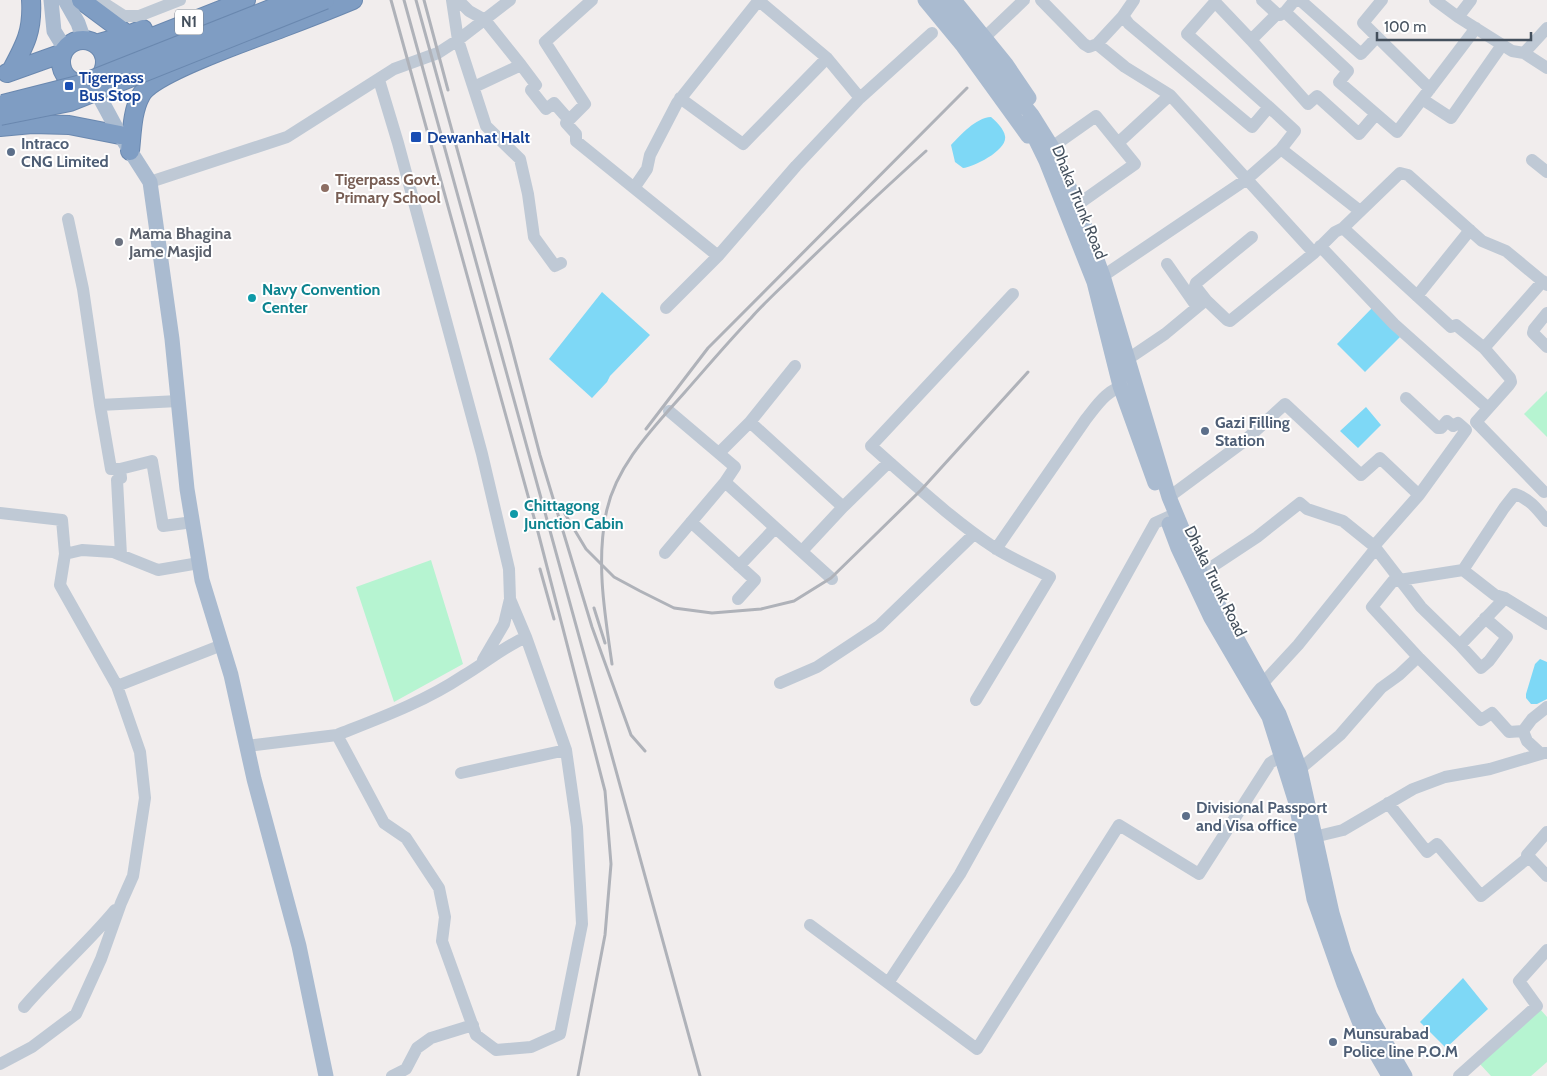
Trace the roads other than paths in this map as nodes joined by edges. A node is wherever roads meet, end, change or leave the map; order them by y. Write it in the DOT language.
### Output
graph roads {
  1 [pos="31,0"];
  2 [pos="51,0"];
  3 [pos="65,0"];
  4 [pos="81,0"];
  5 [pos="99,0"];
  6 [pos="180,0"];
  7 [pos="215,0"];
  8 [pos="246,0"];
  9 [pos="293,0"];
  10 [pos="325,0"];
  11 [pos="353,0"];
  12 [pos="452,0"];
  13 [pos="458,0"];
  14 [pos="510,0"];
  15 [pos="592,0"];
  16 [pos="759,0"];
  17 [pos="925,0"];
  18 [pos="938,0"];
  19 [pos="954,0"];
  20 [pos="1024,0"];
  21 [pos="1041,0"];
  22 [pos="1134,0"];
  23 [pos="1262,0"];
  24 [pos="1295,0"];
  25 [pos="1300,0"];
  26 [pos="1382,0"];
  27 [pos="1435,0"];
  28 [pos="1471,0"];
  29 [pos="1281,13"];
  30 [pos="1123,16"];
  31 [pos="1458,16"];
  32 [pos="485,20"];
  33 [pos="1476,28"];
  34 [pos="1547,28"];
  35 [pos="932,33"];
  36 [pos="204,35"];
  37 [pos="1377,36"];
  38 [pos="984,38"];
  39 [pos="130,40"];
  40 [pos="458,40"];
  41 [pos="1252,40"];
  42 [pos="90,42"];
  43 [pos="1097,44"];
  44 [pos="1502,45"];
  45 [pos="64,51"];
  46 [pos="1524,53"];
  47 [pos="827,58"];
  48 [pos="105,63"];
  49 [pos="521,65"];
  50 [pos="1547,68"];
  51 [pos="6,74"];
  52 [pos="69,80"];
  53 [pos="378,80"];
  54 [pos="92,83"];
  55 [pos="474,87"];
  56 [pos="1426,94"];
  57 [pos="1170,95"];
  58 [pos="1016,97"];
  59 [pos="680,98"];
  60 [pos="860,98"];
  61 [pos="0,104"];
  62 [pos="1268,107"];
  63 [pos="1376,114"];
  64 [pos="0,116"];
  65 [pos="569,120"];
  66 [pos="0,127"];
  67 [pos="126,132"];
  68 [pos="1118,143"];
  69 [pos="1281,149"];
  70 [pos="130,150"];
  71 [pos="1049,150"];
  72 [pos="1532,160"];
  73 [pos="1547,172"];
  74 [pos="1247,179"];
  75 [pos="150,182"];
  76 [pos="634,188"];
  77 [pos="1077,205"];
  78 [pos="1360,211"];
  79 [pos="68,219"];
  80 [pos="1343,228"];
  81 [pos="1470,230"];
  82 [pos="1252,237"];
  83 [pos="1317,249"];
  84 [pos="718,256"];
  85 [pos="561,263"];
  86 [pos="1167,264"];
  87 [pos="1103,276"];
  88 [pos="1544,278"];
  89 [pos="1013,294"];
  90 [pos="1417,296"];
  91 [pos="1202,303"];
  92 [pos="666,308"];
  93 [pos="1547,314"];
  94 [pos="1547,347"];
  95 [pos="1484,348"];
  96 [pos="1128,358"];
  97 [pos="795,366"];
  98 [pos="1135,381"];
  99 [pos="1120,386"];
  100 [pos="1406,398"];
  101 [pos="178,401"];
  102 [pos="100,405"];
  103 [pos="1488,408"];
  104 [pos="669,411"];
  105 [pos="750,422"];
  106 [pos="720,453"];
  107 [pos="889,462"];
  108 [pos="120,469"];
  109 [pos="725,482"];
  110 [pos="1545,491"];
  111 [pos="1419,495"];
  112 [pos="1169,497"];
  113 [pos="1532,503"];
  114 [pos="843,507"];
  115 [pos="0,513"];
  116 [pos="1171,516"];
  117 [pos="1547,521"];
  118 [pos="193,522"];
  119 [pos="691,522"];
  120 [pos="775,528"];
  121 [pos="974,534"];
  122 [pos="1375,547"];
  123 [pos="996,549"];
  124 [pos="665,552"];
  125 [pos="802,552"];
  126 [pos="65,554"];
  127 [pos="121,555"];
  128 [pos="200,563"];
  129 [pos="739,566"];
  130 [pos="1463,570"];
  131 [pos="1201,574"];
  132 [pos="832,579"];
  133 [pos="1401,579"];
  134 [pos="1505,598"];
  135 [pos="510,599"];
  136 [pos="738,599"];
  137 [pos="1485,618"];
  138 [pos="1547,623"];
  139 [pos="526,637"];
  140 [pos="222,645"];
  141 [pos="1460,645"];
  142 [pos="1418,657"];
  143 [pos="481,664"];
  144 [pos="780,683"];
  145 [pos="1262,683"];
  146 [pos="117,686"];
  147 [pos="976,700"];
  148 [pos="1547,707"];
  149 [pos="1523,731"];
  150 [pos="337,734"];
  151 [pos="247,746"];
  152 [pos="566,750"];
  153 [pos="1544,754"];
  154 [pos="1281,756"];
  155 [pos="1300,770"];
  156 [pos="461,773"];
  157 [pos="1388,803"];
  158 [pos="1547,832"];
  159 [pos="1314,837"];
  160 [pos="1529,857"];
  161 [pos="1547,876"];
  162 [pos="121,902"];
  163 [pos="810,925"];
  164 [pos="1547,950"];
  165 [pos="888,983"];
  166 [pos="24,1007"];
  167 [pos="473,1025"];
  168 [pos="0,1064"];
  169 [pos="326,1076"];
  170 [pos="392,1076"];
  171 [pos="1389,1076"];
  172 [pos="1405,1076"];
  173 [pos="1458,1076"];
  1 -- 51 [label="highway"];
  2 -- 45 [label="main road"];
  3 -- 42 [label="main road"];
  4 -- 39 [label="highway"];
  5 -- 6 [label="street"];
  7 -- 39 [label="highway, N1"];
  8 -- 39 [label="highway, N1"];
  9 -- 36 [label="highway, bridge"];
  10 -- 64 [label="highway, bridge"];
  11 -- 67 [label="highway"];
  12 -- 40 [label="street"];
  13 -- 32 [label="street"];
  14 -- 32 [label="street"];
  15 -- 65 [label="street"];
  16 -- 47 [label="street"];
  16 -- 59 [label="street"];
  17 -- 71 [label="main road"];
  18 -- 58 [label="main road, Dhaka Trunk Road"];
  19 -- 38 [label="main road, Dhaka Trunk Road"];
  20 -- 38 [label="street"];
  21 -- 43 [label="street"];
  22 -- 30 [label="street"];
  23 -- 29 [label="street"];
  24 -- 29 [label="street"];
  25 -- 37 [label="street"];
  26 -- 37 [label="street"];
  27 -- 31 [label="street"];
  28 -- 31 [label="street"];
  29 -- 41 [label="street"];
  29 -- 63 [label="street"];
  30 -- 43 [label="street"];
  30 -- 62 [label="street"];
  31 -- 33 [label="street"];
  32 -- 40 [label="street"];
  32 -- 49 [label="street"];
  33 -- 44 [label="street"];
  33 -- 56 [label="street"];
  34 -- 46 [label="street"];
  35 -- 60 [label="street"];
  36 -- 48 [label="highway"];
  36 -- 61 [label="highway, bridge"];
  37 -- 56 [label="street"];
  38 -- 71 [label="main road, Dhaka Trunk Road"];
  39 -- 42 [label="highway, N1"];
  39 -- 48 [label="highway, N1"];
  40 -- 53 [label="street"];
  40 -- 55 [label="street"];
  41 -- 62 [label="street"];
  41 -- 63 [label="street"];
  42 -- 45 [label="highway, N1"];
  42 -- 48 [label="highway"];
  43 -- 57 [label="street"];
  44 -- 46 [label="street"];
  44 -- 56 [label="street"];
  45 -- 51 [label="highway, N1"];
  45 -- 52 [label="highway"];
  46 -- 50 [label="street"];
  47 -- 59 [label="street"];
  47 -- 60 [label="street"];
  48 -- 54 [label="highway, N1"];
  49 -- 55 [label="street"];
  49 -- 65 [label="street"];
  52 -- 54 [label="highway"];
  52 -- 64 [label="highway"];
  53 -- 75 [label="street"];
  53 -- 135 [label="street"];
  54 -- 67 [label="main road"];
  55 -- 85 [label="street"];
  56 -- 63 [label="street"];
  57 -- 68 [label="street"];
  57 -- 74 [label="street"];
  58 -- 71 [label="main road, Dhaka Trunk Road"];
  58 -- 71 [label="main road, Dhaka Trunk Road"];
  59 -- 76 [label="street"];
  60 -- 84 [label="street"];
  62 -- 69 [label="street"];
  65 -- 76 [label="street"];
  66 -- 67 [label="highway"];
  67 -- 70 [label="highway"];
  68 -- 71 [label="street"];
  68 -- 77 [label="street"];
  69 -- 74 [label="street"];
  69 -- 78 [label="street"];
  70 -- 75 [label="main road"];
  71 -- 77 [label="main road, Dhaka Trunk Road"];
  71 -- 99 [label="main road, Dhaka Trunk Road"];
  72 -- 73 [label="street"];
  74 -- 83 [label="street"];
  74 -- 87 [label="street"];
  75 -- 101 [label="main road"];
  76 -- 84 [label="street"];
  77 -- 87 [label="main road, Dhaka Trunk Road"];
  78 -- 80 [label="street"];
  78 -- 81 [label="street"];
  79 -- 102 [label="street"];
  80 -- 83 [label="street"];
  80 -- 90 [label="street"];
  81 -- 88 [label="street"];
  81 -- 90 [label="street"];
  82 -- 91 [label="street"];
  83 -- 91 [label="street"];
  83 -- 103 [label="street"];
  84 -- 92 [label="street"];
  86 -- 91 [label="street"];
  87 -- 96 [label="main road, Dhaka Trunk Road"];
  88 -- 95 [label="street"];
  89 -- 107 [label="street"];
  90 -- 95 [label="street"];
  91 -- 96 [label="street"];
  93 -- 94 [label="street"];
  95 -- 103 [label="street"];
  96 -- 98 [label="main road, Dhaka Trunk Road"];
  97 -- 105 [label="street"];
  98 -- 99 [label="street"];
  98 -- 112 [label="main road, Dhaka Trunk Road"];
  99 -- 116 [label="main road, Dhaka Trunk Road"];
  99 -- 123 [label="street"];
  100 -- 111 [label="street"];
  101 -- 102 [label="street"];
  101 -- 118 [label="main road"];
  102 -- 108 [label="street"];
  103 -- 110 [label="street"];
  104 -- 106 [label="street"];
  105 -- 106 [label="street"];
  105 -- 114 [label="street"];
  106 -- 109 [label="street"];
  107 -- 114 [label="street"];
  107 -- 121 [label="street"];
  108 -- 118 [label="street"];
  108 -- 127 [label="street"];
  109 -- 119 [label="street"];
  109 -- 120 [label="street"];
  110 -- 113 [label="street"];
  111 -- 112 [label="street"];
  111 -- 122 [label="street"];
  112 -- 116 [label="main road, Dhaka Trunk Road"];
  113 -- 117 [label="street"];
  113 -- 130 [label="street"];
  114 -- 125 [label="street"];
  115 -- 126 [label="street"];
  116 -- 131 [label="main road, Dhaka Trunk Road"];
  116 -- 154 [label="main road, Dhaka Trunk Road"];
  116 -- 165 [label="street"];
  118 -- 128 [label="main road"];
  119 -- 124 [label="street"];
  119 -- 129 [label="street"];
  120 -- 125 [label="street"];
  120 -- 129 [label="street"];
  121 -- 123 [label="street"];
  121 -- 144 [label="street"];
  122 -- 131 [label="street"];
  122 -- 133 [label="street"];
  122 -- 145 [label="street"];
  123 -- 147 [label="street"];
  125 -- 132 [label="street"];
  126 -- 127 [label="street"];
  126 -- 146 [label="street"];
  127 -- 128 [label="street"];
  128 -- 140 [label="main road"];
  129 -- 136 [label="street"];
  130 -- 133 [label="street"];
  130 -- 134 [label="street"];
  131 -- 145 [label="main road, Dhaka Trunk Road"];
  133 -- 141 [label="street"];
  133 -- 142 [label="street"];
  134 -- 137 [label="street"];
  134 -- 138 [label="street"];
  135 -- 139 [label="street"];
  135 -- 143 [label="street"];
  137 -- 141 [label="street"];
  137 -- 141 [label="street"];
  139 -- 143 [label="street"];
  139 -- 152 [label="street"];
  140 -- 146 [label="street"];
  140 -- 151 [label="main road"];
  142 -- 149 [label="street"];
  142 -- 155 [label="street"];
  143 -- 150 [label="street"];
  145 -- 155 [label="main road, Dhaka Trunk Road"];
  146 -- 162 [label="street"];
  148 -- 149 [label="street"];
  149 -- 153 [label="street"];
  150 -- 151 [label="street"];
  150 -- 167 [label="street"];
  151 -- 169 [label="main road"];
  152 -- 156 [label="street"];
  152 -- 167 [label="street"];
  153 -- 157 [label="street"];
  154 -- 165 [label="street"];
  154 -- 171 [label="main road, Dhaka Trunk Road"];
  155 -- 159 [label="main road, Dhaka Trunk Road"];
  157 -- 159 [label="street"];
  157 -- 160 [label="street"];
  158 -- 160 [label="street"];
  159 -- 172 [label="main road, Dhaka Trunk Road"];
  160 -- 161 [label="street"];
  162 -- 166 [label="street"];
  162 -- 168 [label="street"];
  163 -- 165 [label="street"];
  164 -- 173 [label="street"];
  167 -- 170 [label="street"];
}
